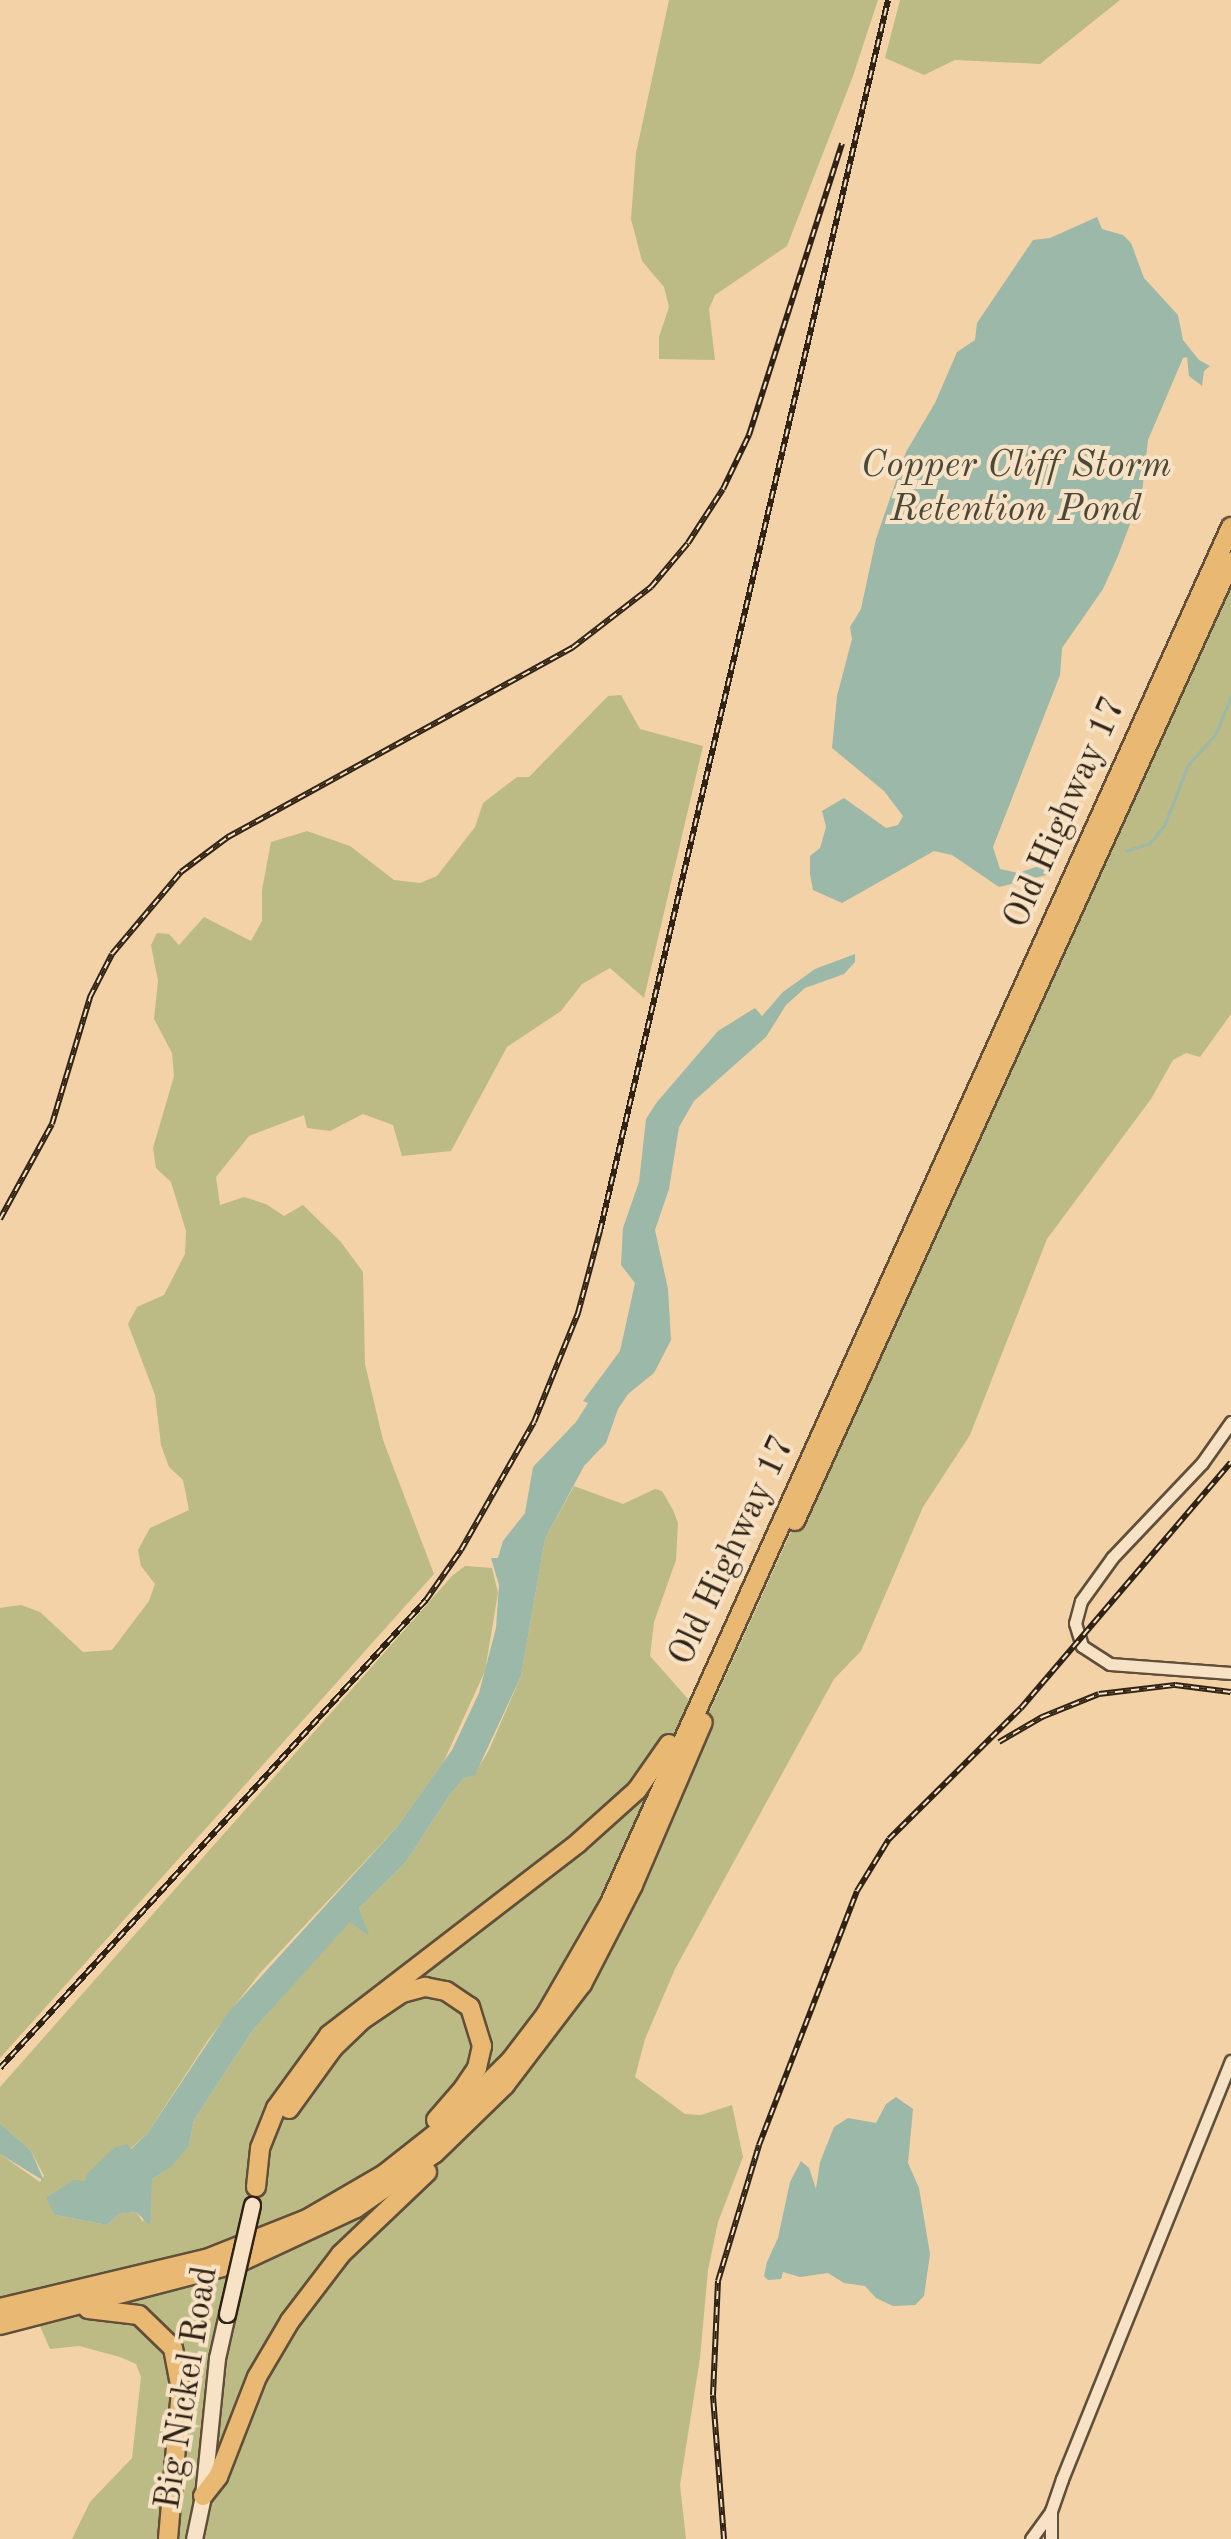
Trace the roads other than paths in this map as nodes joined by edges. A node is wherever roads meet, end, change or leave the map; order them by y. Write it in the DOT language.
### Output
graph roads {
  1 [pos="1231,526"];
  2 [pos="1231,561"];
  3 [pos="1231,1422"];
  4 [pos="1231,1673"];
  5 [pos="694,1712"];
  6 [pos="1231,2061"];
  7 [pos="460,2130"];
  8 [pos="404,2159"];
  9 [pos="254,2196"];
  10 [pos="0,2308"];
  11 [pos="63,2308"];
  12 [pos="0,2325"];
  13 [pos="204,2496"];
  14 [pos="1051,2510"];
  15 [pos="168,2539"];
  16 [pos="194,2539"];
  17 [pos="1031,2539"];
  18 [pos="1050,2539"];
  1 -- 5 [label="main road, Old Highway 17"];
  2 -- 7 [label="main road, Old Highway 17"];
  3 -- 4 [label="street"];
  5 -- 8 [label="main road, Old Highway 17"];
  5 -- 9 [label="main road"];
  6 -- 14 [label="street"];
  7 -- 11 [label="main road, Old Highway 17"];
  7 -- 13 [label="main road"];
  8 -- 9 [label="main road"];
  8 -- 10 [label="main road, Old Highway 17"];
  9 -- 13 [label="main road, Big Nickel Road, bridge"];
  11 -- 12 [label="main road, Old Highway 17"];
  11 -- 15 [label="main road"];
  13 -- 16 [label="main road, Big Nickel Road"];
  14 -- 17 [label="street"];
  14 -- 18 [label="street"];
}
